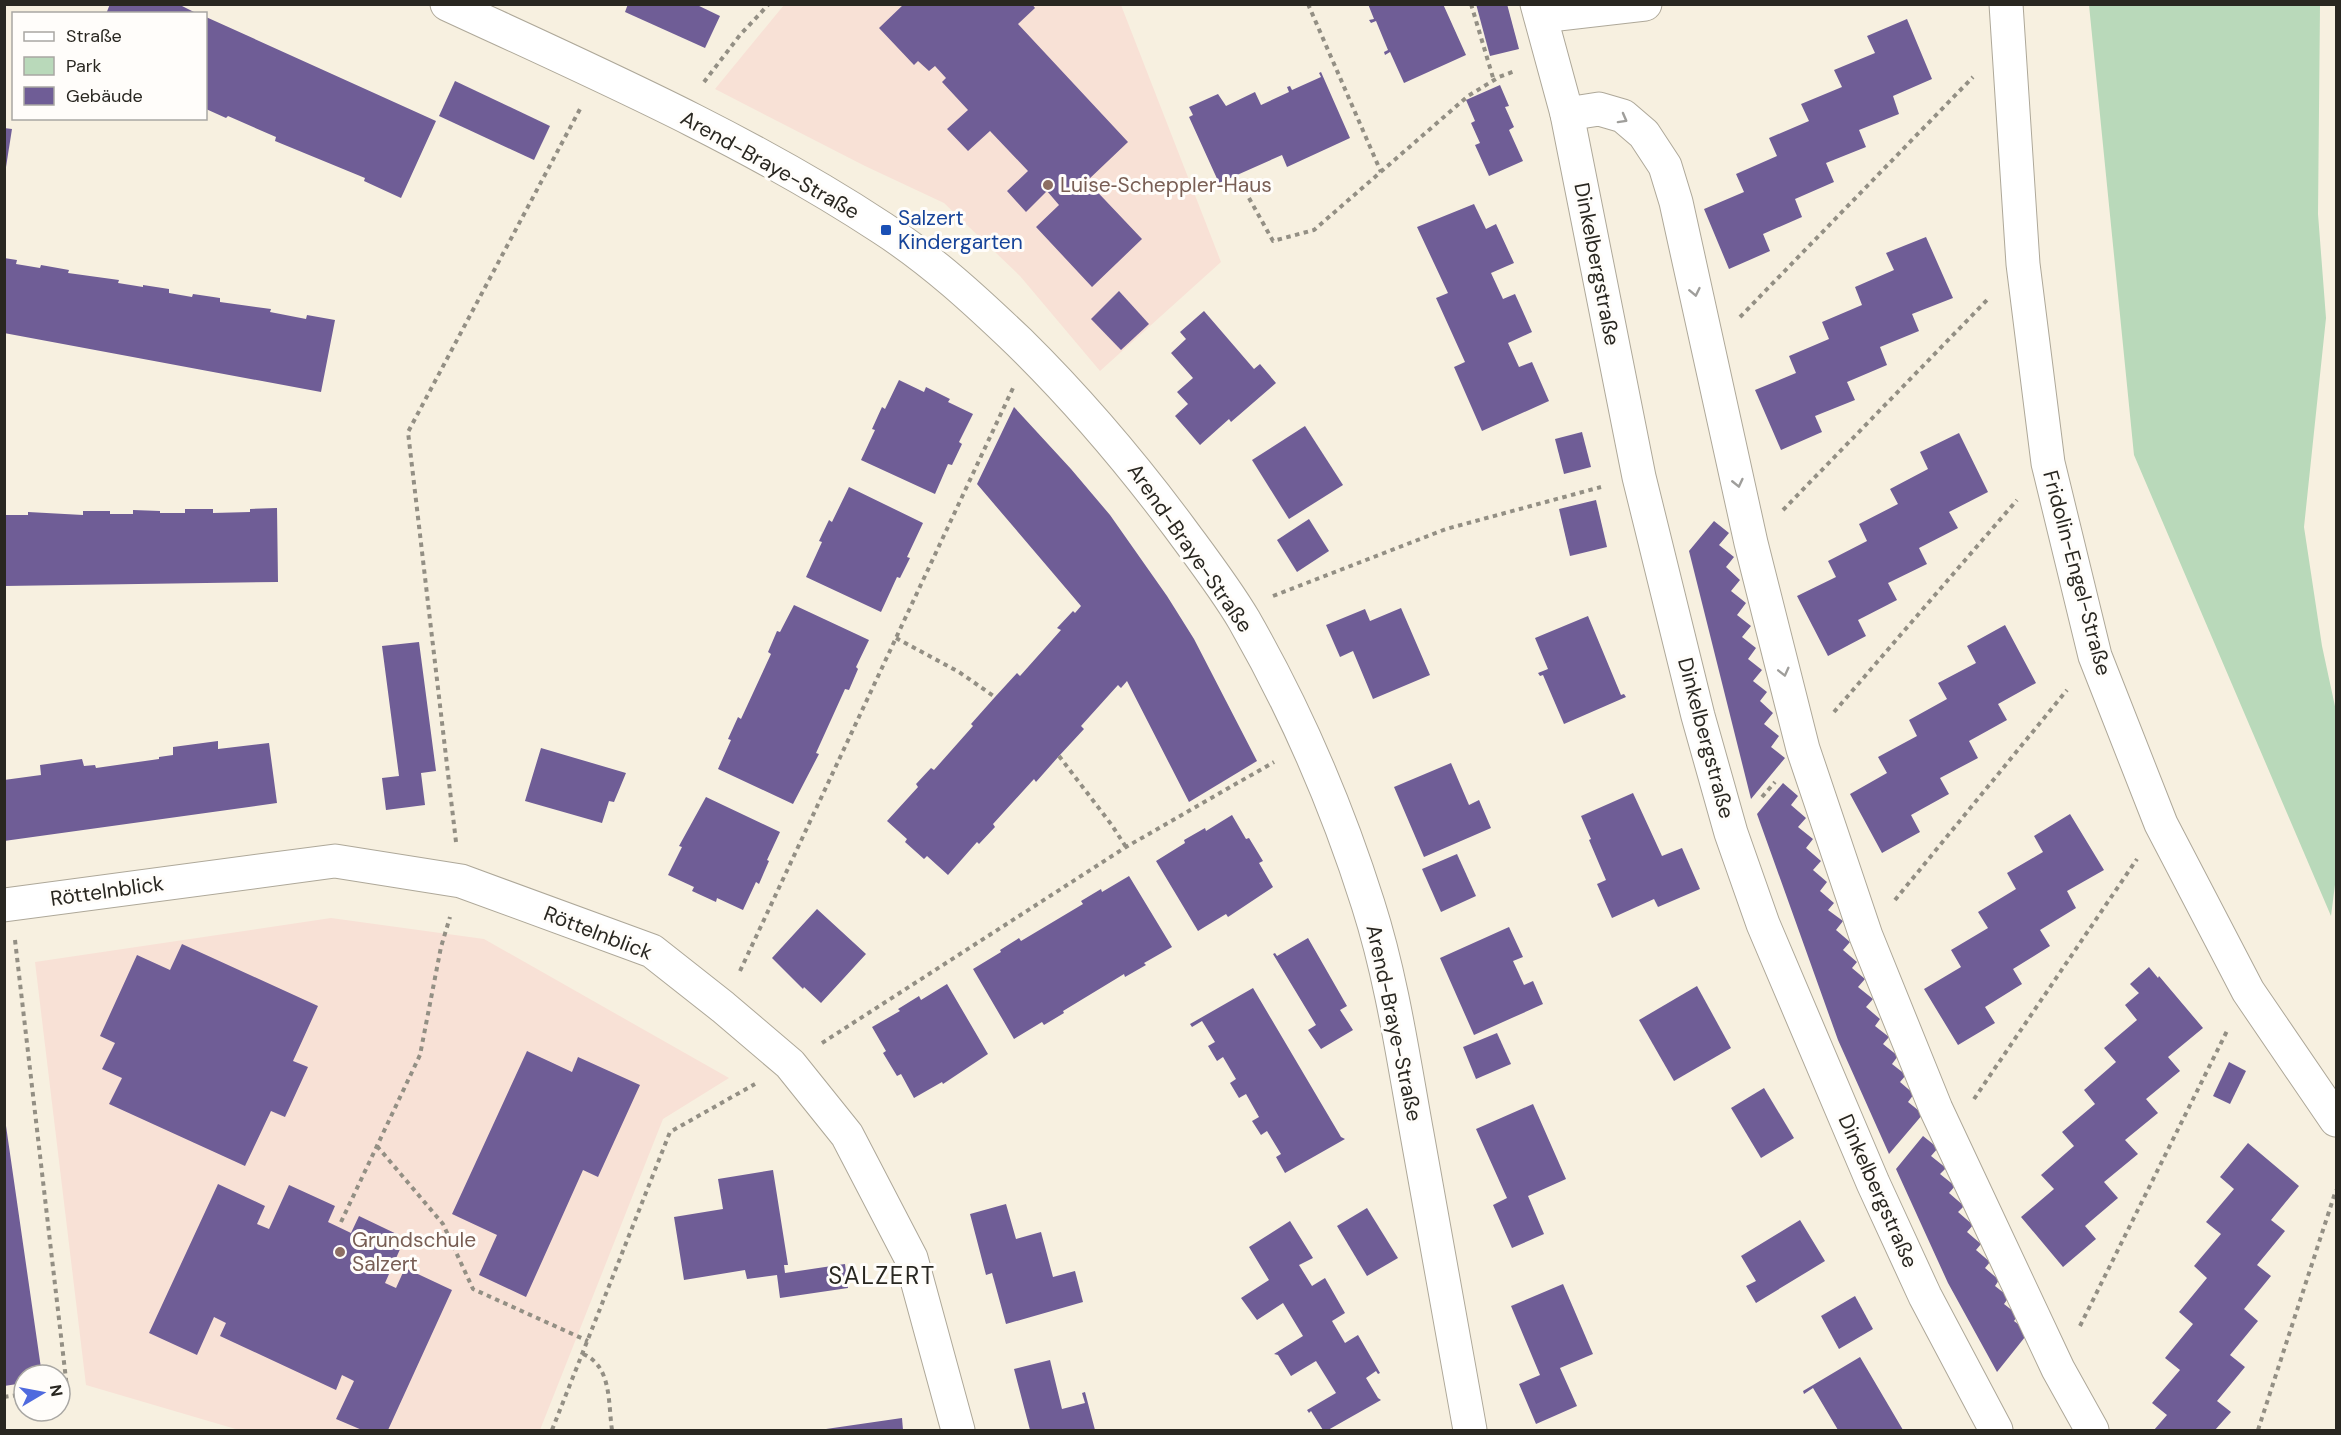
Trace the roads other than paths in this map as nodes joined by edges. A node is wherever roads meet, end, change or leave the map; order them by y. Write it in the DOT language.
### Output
graph roads {
  1 [pos="447,4"];
  2 [pos="1645,4"];
  3 [pos="2006,4"];
  4 [pos="1539,10"];
  5 [pos="1567,114"];
  6 [pos="8,904"];
  7 [pos="2337,1120"];
  8 [pos="958,1431"];
  9 [pos="1470,1431"];
  10 [pos="1996,1431"];
  11 [pos="2092,1431"];
  1 -- 9 [label="street, Arend-Braye-Straße"];
  2 -- 4 [label="street"];
  3 -- 7 [label="street, Fridolin-Engel-Straße"];
  4 -- 5 [label="street, Dinkelbergstraße"];
  5 -- 10 [label="street, Dinkelbergstraße"];
  5 -- 11 [label="street, one-way"];
  6 -- 8 [label="street, Röttelnblick"];
}
